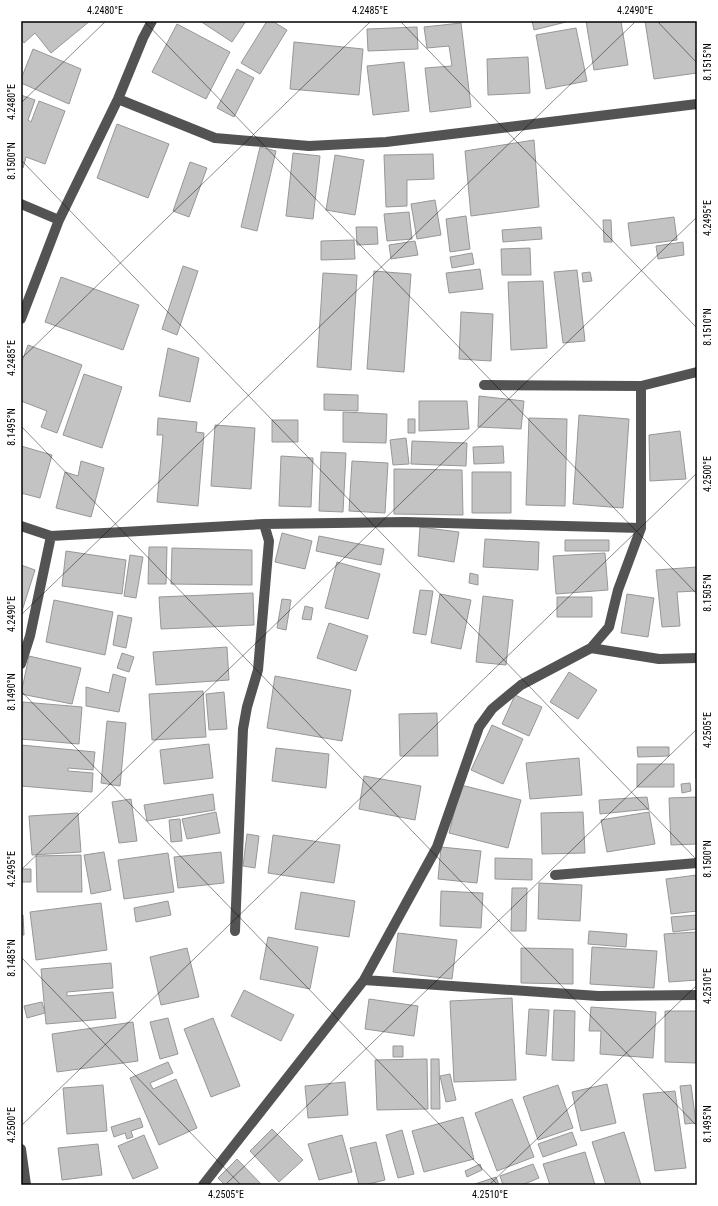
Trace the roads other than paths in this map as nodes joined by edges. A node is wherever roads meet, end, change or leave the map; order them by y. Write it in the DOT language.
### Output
graph roads {
  1 [pos="152,21"];
  2 [pos="118,98"];
  3 [pos="697,104"];
  4 [pos="21,204"];
  5 [pos="59,220"];
  6 [pos="21,319"];
  7 [pos="697,372"];
  8 [pos="484,385"];
  9 [pos="642,386"];
  10 [pos="264,524"];
  11 [pos="21,526"];
  12 [pos="641,528"];
  13 [pos="51,536"];
  14 [pos="591,648"];
  15 [pos="697,658"];
  16 [pos="21,664"];
  17 [pos="697,863"];
  18 [pos="555,875"];
  19 [pos="235,931"];
  20 [pos="364,980"];
  21 [pos="697,995"];
  22 [pos="21,1149"];
  23 [pos="26,1185"];
  24 [pos="203,1185"];
  1 -- 2 [label="street"];
  2 -- 3 [label="street"];
  2 -- 5 [label="street"];
  4 -- 5 [label="street"];
  5 -- 6 [label="street"];
  7 -- 9 [label="street"];
  8 -- 9 [label="street"];
  9 -- 12 [label="street"];
  10 -- 12 [label="street"];
  10 -- 13 [label="street"];
  10 -- 19 [label="street"];
  11 -- 13 [label="street"];
  12 -- 14 [label="street"];
  13 -- 16 [label="street"];
  14 -- 15 [label="street"];
  14 -- 20 [label="street"];
  17 -- 18 [label="street"];
  20 -- 21 [label="street"];
  20 -- 24 [label="street"];
  22 -- 23 [label="street"];
}
